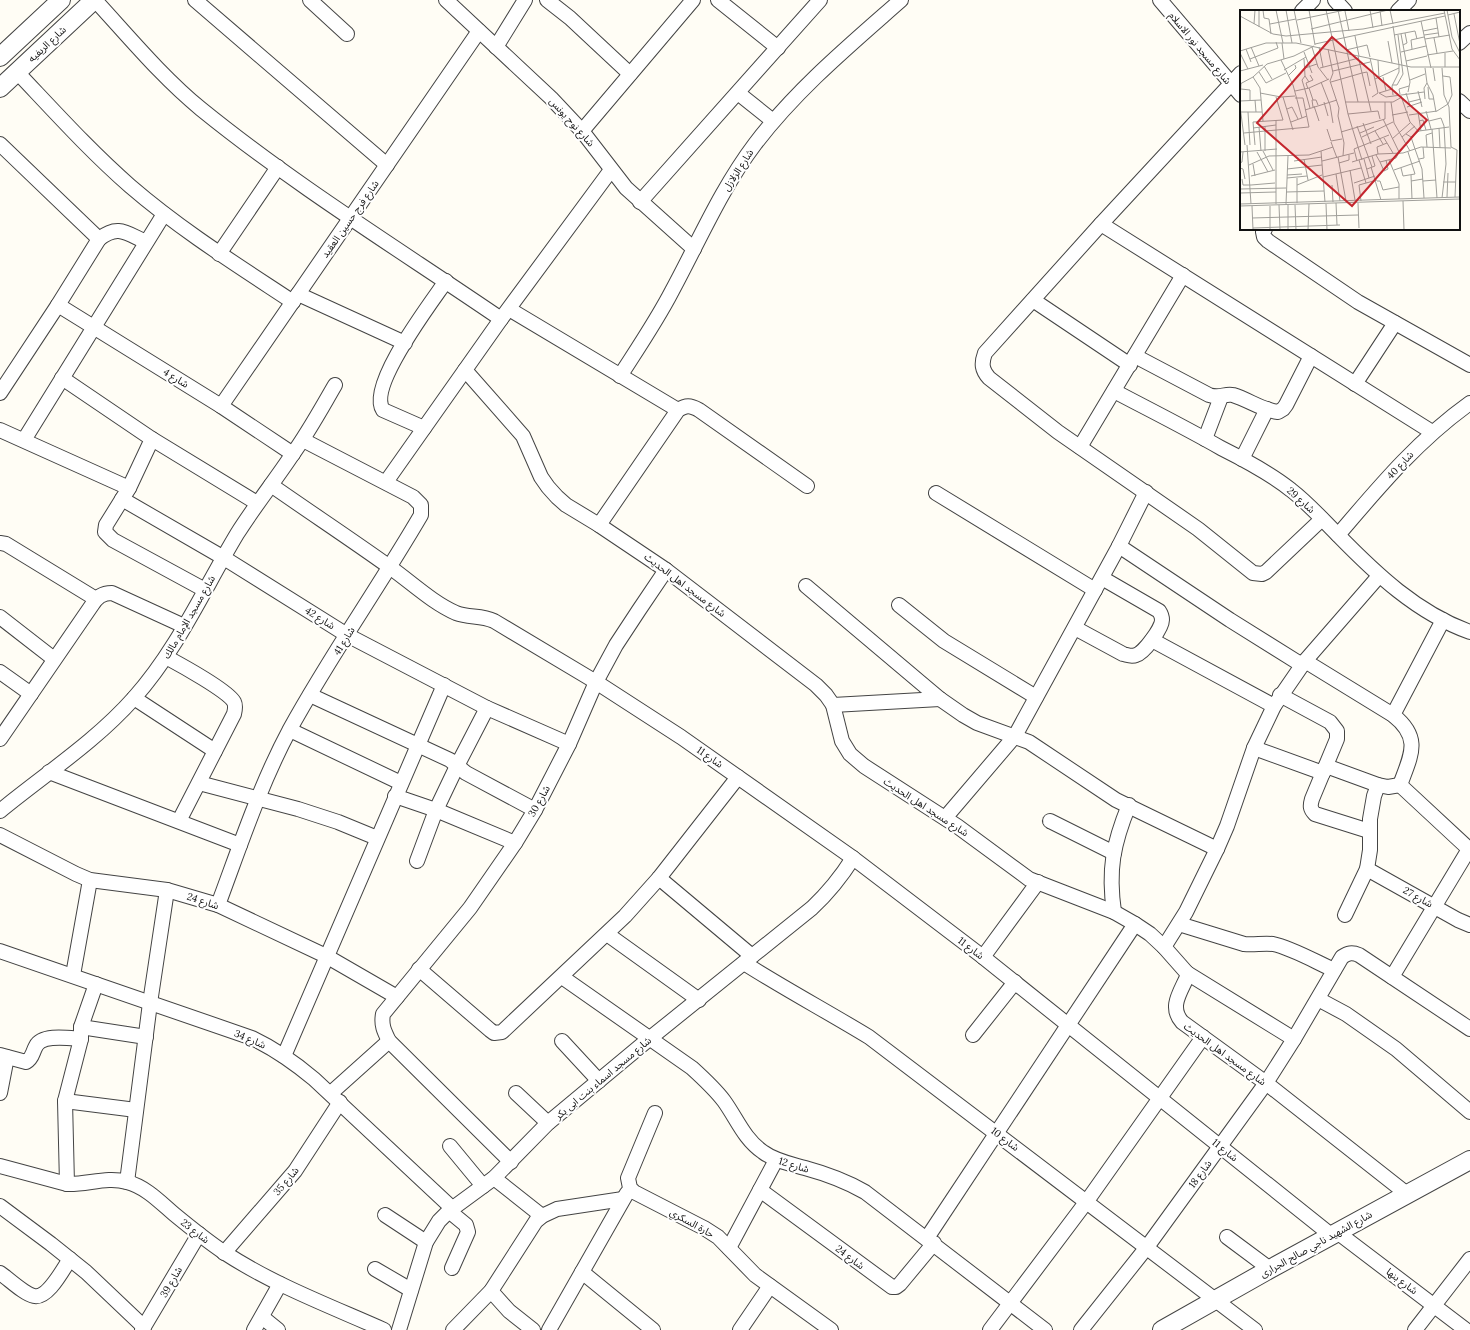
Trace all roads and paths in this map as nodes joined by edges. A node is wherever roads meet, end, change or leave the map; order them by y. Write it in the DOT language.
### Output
graph roads {
  1 [pos="61,0"];
  2 [pos="95,0"];
  3 [pos="195,0"];
  4 [pos="310,0"];
  5 [pos="446,0"];
  6 [pos="525,0"];
  7 [pos="547,0"];
  8 [pos="693,0"];
  9 [pos="718,0"];
  10 [pos="820,0"];
  11 [pos="901,0"];
  12 [pos="1160,0"];
  13 [pos="1313,0"];
  14 [pos="1335,0"];
  15 [pos="1408,0"];
  16 [pos="1303,10"];
  17 [pos="1345,10"];
  18 [pos="1399,10"];
  19 [pos="479,31"];
  20 [pos="1470,33"];
  21 [pos="347,34"];
  22 [pos="1460,42"];
  23 [pos="496,47"];
  24 [pos="778,48"];
  25 [pos="0,57"];
  26 [pos="17,72"];
  27 [pos="630,74"];
  28 [pos="1240,74"];
  29 [pos="1231,84"];
  30 [pos="0,88"];
  31 [pos="738,93"];
  32 [pos="1240,93"];
  33 [pos="1460,102"];
  34 [pos="1470,111"];
  35 [pos="773,121"];
  36 [pos="582,131"];
  37 [pos="0,144"];
  38 [pos="387,165"];
  39 [pos="278,167"];
  40 [pos="611,170"];
  41 [pos="640,202"];
  42 [pos="164,214"];
  43 [pos="351,218"];
  44 [pos="1101,224"];
  45 [pos="1264,230"];
  46 [pos="99,239"];
  47 [pos="146,242"];
  48 [pos="694,249"];
  49 [pos="219,254"];
  50 [pos="1183,275"];
  51 [pos="446,281"];
  52 [pos="296,298"];
  53 [pos="1033,300"];
  54 [pos="58,305"];
  55 [pos="505,314"];
  56 [pos="1395,323"];
  57 [pos="93,327"];
  58 [pos="405,343"];
  59 [pos="1311,356"];
  60 [pos="1132,360"];
  61 [pos="1470,365"];
  62 [pos="465,370"];
  63 [pos="620,376"];
  64 [pos="62,378"];
  65 [pos="1355,384"];
  66 [pos="335,385"];
  67 [pos="1114,391"];
  68 [pos="0,393"];
  69 [pos="1221,397"];
  70 [pos="1470,403"];
  71 [pos="221,406"];
  72 [pos="1267,409"];
  73 [pos="678,410"];
  74 [pos="424,428"];
  75 [pos="0,430"];
  76 [pos="1432,432"];
  77 [pos="1204,438"];
  78 [pos="152,439"];
  79 [pos="24,440"];
  80 [pos="303,440"];
  81 [pos="1080,447"];
  82 [pos="293,454"];
  83 [pos="1242,459"];
  84 [pos="386,482"];
  85 [pos="271,485"];
  86 [pos="807,486"];
  87 [pos="1146,492"];
  88 [pos="125,493"];
  89 [pos="936,493"];
  90 [pos="257,503"];
  91 [pos="1322,519"];
  92 [pos="599,525"];
  93 [pos="1338,535"];
  94 [pos="0,543"];
  95 [pos="1119,546"];
  96 [pos="224,558"];
  97 [pos="390,568"];
  98 [pos="666,570"];
  99 [pos="1379,576"];
  100 [pos="1102,578"];
  101 [pos="806,586"];
  102 [pos="205,590"];
  103 [pos="1095,590"];
  104 [pos="96,599"];
  105 [pos="899,605"];
  106 [pos="0,617"];
  107 [pos="1443,620"];
  108 [pos="184,626"];
  109 [pos="1075,628"];
  110 [pos="1470,632"];
  111 [pos="347,635"];
  112 [pos="1152,640"];
  113 [pos="166,656"];
  114 [pos="54,659"];
  115 [pos="1304,663"];
  116 [pos="0,672"];
  117 [pos="596,682"];
  118 [pos="444,685"];
  119 [pos="31,694"];
  120 [pos="310,695"];
  121 [pos="1036,697"];
  122 [pos="134,698"];
  123 [pos="940,699"];
  124 [pos="1277,700"];
  125 [pos="833,705"];
  126 [pos="487,708"];
  127 [pos="1393,715"];
  128 [pos="290,730"];
  129 [pos="1015,736"];
  130 [pos="0,739"];
  131 [pos="418,744"];
  132 [pos="569,744"];
  133 [pos="1254,748"];
  134 [pos="215,751"];
  135 [pos="457,766"];
  136 [pos="1324,770"];
  137 [pos="49,772"];
  138 [pos="738,777"];
  139 [pos="199,783"];
  140 [pos="401,783"];
  141 [pos="1400,785"];
  142 [pos="1378,786"];
  143 [pos="395,796"];
  144 [pos="257,798"];
  145 [pos="1129,806"];
  146 [pos="0,810"];
  147 [pos="436,810"];
  148 [pos="535,810"];
  149 [pos="945,818"];
  150 [pos="179,821"];
  151 [pos="1050,821"];
  152 [pos="1369,831"];
  153 [pos="0,835"];
  154 [pos="377,838"];
  155 [pos="515,843"];
  156 [pos="240,845"];
  157 [pos="1217,848"];
  158 [pos="1470,849"];
  159 [pos="1114,853"];
  160 [pos="853,858"];
  161 [pos="417,861"];
  162 [pos="1367,869"];
  163 [pos="659,878"];
  164 [pos="90,880"];
  165 [pos="1038,882"];
  166 [pos="167,890"];
  167 [pos="218,905"];
  168 [pos="1435,906"];
  169 [pos="1114,912"];
  170 [pos="1345,915"];
  171 [pos="1135,924"];
  172 [pos="1179,924"];
  173 [pos="1470,925"];
  174 [pos="607,934"];
  175 [pos="1164,947"];
  176 [pos="0,951"];
  177 [pos="326,956"];
  178 [pos="983,957"];
  179 [pos="748,960"];
  180 [pos="419,969"];
  181 [pos="1334,970"];
  182 [pos="1187,974"];
  183 [pos="73,975"];
  184 [pos="562,977"];
  185 [pos="1392,977"];
  186 [pos="1015,982"];
  187 [pos="96,984"];
  188 [pos="396,997"];
  189 [pos="1318,999"];
  190 [pos="698,1000"];
  191 [pos="150,1003"];
  192 [pos="1068,1025"];
  193 [pos="1470,1029"];
  194 [pos="81,1033"];
  195 [pos="973,1036"];
  196 [pos="146,1037"];
  197 [pos="1203,1037"];
  198 [pos="649,1039"];
  199 [pos="1294,1039"];
  200 [pos="389,1041"];
  201 [pos="562,1041"];
  202 [pos="4,1056"];
  203 [pos="284,1056"];
  204 [pos="599,1081"];
  205 [pos="1266,1083"];
  206 [pos="0,1093"];
  207 [pos="516,1093"];
  208 [pos="335,1098"];
  209 [pos="1160,1098"];
  210 [pos="65,1101"];
  211 [pos="136,1110"];
  212 [pos="1470,1112"];
  213 [pos="655,1113"];
  214 [pos="548,1124"];
  215 [pos="997,1133"];
  216 [pos="450,1146"];
  217 [pos="1220,1146"];
  218 [pos="776,1160"];
  219 [pos="1470,1160"];
  220 [pos="511,1162"];
  221 [pos="0,1166"];
  222 [pos="494,1178"];
  223 [pos="127,1182"];
  224 [pos="67,1184"];
  225 [pos="483,1186"];
  226 [pos="760,1190"];
  227 [pos="627,1194"];
  228 [pos="1408,1194"];
  229 [pos="1087,1201"];
  230 [pos="0,1206"];
  231 [pos="450,1210"];
  232 [pos="385,1215"];
  233 [pos="542,1216"];
  234 [pos="199,1234"];
  235 [pos="1334,1234"];
  236 [pos="1227,1237"];
  237 [pos="931,1241"];
  238 [pos="426,1242"];
  239 [pos="1147,1247"];
  240 [pos="729,1248"];
  241 [pos="224,1253"];
  242 [pos="70,1259"];
  243 [pos="1470,1259"];
  244 [pos="452,1268"];
  245 [pos="375,1269"];
  246 [pos="1270,1269"];
  247 [pos="582,1272"];
  248 [pos="0,1273"];
  249 [pos="280,1284"];
  250 [pos="770,1286"];
  251 [pos="411,1290"];
  252 [pos="491,1291"];
  253 [pos="1216,1300"];
  254 [pos="1011,1303"];
  255 [pos="1434,1306"];
  256 [pos="262,1317"];
  257 [pos="744,1328"];
  258 [pos="1249,1328"];
  259 [pos="143,1329"];
  260 [pos="254,1330"];
  261 [pos="278,1330"];
  262 [pos="384,1330"];
  263 [pos="399,1330"];
  264 [pos="453,1330"];
  265 [pos="533,1330"];
  266 [pos="549,1330"];
  267 [pos="653,1330"];
  268 [pos="831,1330"];
  269 [pos="990,1330"];
  270 [pos="1045,1330"];
  271 [pos="1081,1330"];
  272 [pos="1162,1330"];
  273 [pos="1416,1330"];
  274 [pos="1466,1330"];
  1 -- 25 [label="street"];
  2 -- 26 [label="street, شارع الريفيه"];
  2 -- 39 [label="street"];
  3 -- 38 [label="street"];
  4 -- 21 [label="street"];
  5 -- 19 [label="street, شارع نوح يونس"];
  6 -- 23 [label="street"];
  7 -- 27 [label="street"];
  8 -- 27 [label="street"];
  9 -- 24 [label="street"];
  10 -- 24 [label="street"];
  11 -- 35 [label="street, شارع الزلازل"];
  12 -- 29 [label="street, شارع مسجد نور الاسلام"];
  13 -- 16 [label="street"];
  14 -- 17 [label="street"];
  15 -- 18 [label="street"];
  19 -- 23 [label="street, شارع نوح يونس"];
  19 -- 38 [label="street, شارع فرج حسين العقيد"];
  20 -- 22 [label="street"];
  23 -- 36 [label="street, شارع نوح يونس"];
  24 -- 31 [label="street"];
  26 -- 30 [label="street, شارع الريفيه"];
  26 -- 42 [label="street"];
  27 -- 36 [label="street"];
  28 -- 29 [label="street"];
  29 -- 32 [label="street, شارع مسجد نور الاسلام"];
  29 -- 44 [label="street"];
  31 -- 35 [label="street"];
  31 -- 41 [label="street"];
  33 -- 34 [label="street"];
  35 -- 48 [label="street, شارع الزلازل"];
  36 -- 40 [label="street, شارع نوح يونس"];
  37 -- 46 [label="street"];
  38 -- 43 [label="street, شارع فرج حسين العقيد"];
  39 -- 43 [label="street"];
  39 -- 49 [label="street"];
  40 -- 41 [label="street, شارع نوح يونس"];
  40 -- 55 [label="street"];
  41 -- 48 [label="street, شارع نوح يونس"];
  42 -- 47 [label="street"];
  42 -- 49 [label="street"];
  43 -- 51 [label="street"];
  43 -- 52 [label="street, شارع فرج حسين العقيد"];
  44 -- 50 [label="street"];
  44 -- 53 [label="street"];
  45 -- 56 [label="street"];
  46 -- 47 [label="street"];
  46 -- 54 [label="street"];
  47 -- 57 [label="street"];
  48 -- 63 [label="street, شارع الزلازل"];
  49 -- 52 [label="street"];
  50 -- 59 [label="street"];
  50 -- 60 [label="street"];
  51 -- 55 [label="street"];
  51 -- 58 [label="street"];
  52 -- 58 [label="street"];
  52 -- 71 [label="street, شارع فرج حسين العقيد"];
  53 -- 60 [label="street"];
  53 -- 81 [label="street"];
  54 -- 57 [label="street, شارع 4"];
  54 -- 68 [label="street"];
  55 -- 62 [label="street"];
  55 -- 63 [label="street"];
  56 -- 61 [label="street"];
  56 -- 65 [label="street"];
  57 -- 64 [label="street"];
  57 -- 71 [label="street, شارع 4"];
  58 -- 74 [label="street"];
  59 -- 65 [label="street"];
  59 -- 72 [label="street"];
  60 -- 67 [label="street"];
  60 -- 69 [label="street"];
  62 -- 74 [label="street"];
  62 -- 92 [label="street, شارع مسجد اهل الحديث"];
  63 -- 73 [label="street"];
  64 -- 78 [label="street"];
  64 -- 79 [label="street"];
  65 -- 76 [label="street"];
  66 -- 80 [label="street, شارع مسجد الإمام مالك"];
  67 -- 77 [label="street, شارع 29"];
  67 -- 81 [label="street"];
  69 -- 72 [label="street"];
  69 -- 77 [label="street"];
  70 -- 76 [label="street, شارع 40"];
  71 -- 82 [label="street, شارع 4"];
  72 -- 83 [label="street"];
  73 -- 86 [label="street"];
  73 -- 92 [label="street"];
  74 -- 84 [label="street"];
  75 -- 79 [label="street, شارع 42"];
  76 -- 93 [label="street, شارع 40"];
  77 -- 83 [label="street, شارع 29"];
  78 -- 88 [label="street"];
  78 -- 90 [label="street"];
  79 -- 88 [label="street, شارع 42"];
  80 -- 82 [label="street, شارع مسجد الإمام مالك"];
  80 -- 84 [label="street, شارع 41"];
  81 -- 87 [label="street"];
  82 -- 85 [label="street, شارع مسجد الإمام مالك"];
  83 -- 91 [label="street, شارع 29"];
  84 -- 97 [label="street, شارع 41"];
  85 -- 90 [label="street, شارع مسجد الإمام مالك"];
  85 -- 97 [label="street, شارع 11"];
  87 -- 91 [label="street"];
  87 -- 95 [label="street"];
  88 -- 96 [label="street, شارع 42"];
  88 -- 102 [label="street"];
  89 -- 103 [label="street"];
  90 -- 96 [label="street, شارع مسجد الإمام مالك"];
  91 -- 93 [label="street, شارع 29"];
  92 -- 98 [label="street, شارع مسجد اهل الحديث"];
  93 -- 99 [label="street, شارع 29"];
  94 -- 104 [label="street"];
  95 -- 100 [label="street"];
  95 -- 115 [label="street"];
  96 -- 102 [label="street, شارع مسجد الإمام مالك"];
  96 -- 111 [label="street, شارع 42"];
  97 -- 111 [label="street, شارع 41"];
  97 -- 117 [label="street, شارع 11"];
  98 -- 117 [label="street, شارع 30"];
  98 -- 125 [label="street, شارع مسجد اهل الحديث"];
  99 -- 107 [label="street, شارع 29"];
  99 -- 115 [label="street"];
  100 -- 103 [label="street"];
  100 -- 112 [label="street"];
  101 -- 123 [label="street"];
  102 -- 108 [label="street, شارع مسجد الإمام مالك"];
  103 -- 109 [label="street"];
  104 -- 108 [label="street"];
  104 -- 114 [label="street"];
  105 -- 121 [label="street"];
  106 -- 114 [label="street"];
  107 -- 110 [label="street, شارع 29"];
  107 -- 127 [label="street"];
  108 -- 113 [label="street, شارع مسجد الإمام مالك"];
  109 -- 112 [label="street"];
  109 -- 121 [label="street"];
  111 -- 118 [label="street, شارع 42"];
  111 -- 120 [label="street, شارع 41"];
  112 -- 124 [label="street"];
  113 -- 122 [label="street, شارع مسجد الإمام مالك"];
  113 -- 134 [label="street"];
  114 -- 119 [label="street"];
  115 -- 124 [label="street"];
  115 -- 127 [label="street"];
  116 -- 119 [label="street"];
  117 -- 132 [label="street, شارع 30"];
  117 -- 138 [label="street, شارع 11"];
  118 -- 126 [label="street, شارع 42"];
  118 -- 131 [label="street"];
  119 -- 130 [label="street"];
  120 -- 128 [label="street, شارع 41"];
  120 -- 131 [label="street"];
  121 -- 129 [label="street"];
  122 -- 134 [label="street"];
  122 -- 137 [label="street, شارع مسجد الإمام مالك"];
  123 -- 125 [label="street"];
  123 -- 129 [label="street"];
  124 -- 133 [label="street"];
  124 -- 136 [label="street"];
  125 -- 149 [label="street, شارع مسجد اهل الحديث"];
  126 -- 132 [label="street, شارع 42"];
  126 -- 135 [label="street"];
  127 -- 141 [label="street"];
  128 -- 140 [label="street"];
  128 -- 144 [label="street, شارع 41"];
  129 -- 145 [label="street"];
  129 -- 149 [label="street"];
  131 -- 135 [label="street"];
  131 -- 140 [label="street"];
  132 -- 148 [label="street, شارع 30"];
  133 -- 136 [label="street"];
  133 -- 157 [label="street"];
  134 -- 139 [label="street"];
  135 -- 147 [label="street"];
  135 -- 148 [label="street"];
  136 -- 142 [label="street"];
  136 -- 152 [label="street"];
  137 -- 146 [label="street, شارع مسجد الإمام مالك"];
  137 -- 150 [label="street"];
  138 -- 160 [label="street, شارع 11"];
  138 -- 163 [label="street"];
  139 -- 144 [label="street"];
  139 -- 150 [label="street"];
  140 -- 143 [label="street"];
  141 -- 142 [label="street"];
  141 -- 158 [label="street"];
  142 -- 152 [label="street"];
  143 -- 147 [label="street"];
  143 -- 154 [label="street"];
  144 -- 154 [label="street"];
  144 -- 156 [label="street, شارع 41"];
  145 -- 157 [label="street"];
  145 -- 159 [label="street"];
  147 -- 155 [label="street"];
  147 -- 161 [label="street"];
  148 -- 155 [label="street, شارع 30"];
  149 -- 165 [label="street, شارع مسجد اهل الحديث"];
  150 -- 156 [label="street"];
  151 -- 159 [label="street"];
  152 -- 162 [label="street"];
  153 -- 164 [label="street, شارع 24"];
  154 -- 177 [label="street"];
  155 -- 180 [label="street, شارع 30"];
  156 -- 167 [label="street, شارع 41"];
  157 -- 172 [label="street"];
  158 -- 168 [label="street"];
  159 -- 169 [label="street"];
  160 -- 178 [label="street, شارع 11"];
  160 -- 179 [label="street, شارع مسجد اسماء بنت ابى بكر"];
  162 -- 168 [label="street, شارع 27"];
  162 -- 170 [label="street"];
  163 -- 174 [label="street"];
  163 -- 179 [label="street, شارع 10"];
  164 -- 166 [label="street, شارع 24"];
  164 -- 183 [label="street"];
  165 -- 169 [label="street, شارع مسجد اهل الحديث"];
  165 -- 178 [label="street"];
  166 -- 167 [label="street, شارع 24"];
  166 -- 191 [label="street"];
  167 -- 177 [label="street, شارع 24"];
  168 -- 173 [label="street, شارع 27"];
  168 -- 185 [label="street"];
  169 -- 171 [label="street, شارع مسجد اهل الحديث"];
  171 -- 175 [label="street, شارع مسجد اهل الحديث"];
  171 -- 192 [label="street"];
  172 -- 175 [label="street"];
  172 -- 181 [label="street"];
  174 -- 184 [label="street"];
  174 -- 190 [label="street"];
  175 -- 182 [label="street, شارع مسجد اهل الحديث"];
  176 -- 183 [label="street, شارع 34"];
  177 -- 188 [label="street, شارع 24"];
  177 -- 203 [label="street"];
  178 -- 186 [label="street, شارع 11"];
  179 -- 190 [label="street, شارع مسجد اسماء بنت ابى بكر"];
  179 -- 215 [label="street, شارع 10"];
  180 -- 184 [label="street"];
  180 -- 188 [label="street, شارع 30"];
  181 -- 185 [label="street, شارع 18"];
  181 -- 189 [label="street, شارع 18"];
  182 -- 197 [label="street, شارع مسجد اهل الحديث"];
  182 -- 199 [label="street"];
  183 -- 187 [label="street, شارع 34"];
  184 -- 198 [label="street, شارع 12"];
  185 -- 193 [label="street"];
  186 -- 192 [label="street, شارع 11"];
  186 -- 195 [label="street"];
  187 -- 191 [label="street, شارع 34"];
  187 -- 194 [label="street"];
  188 -- 200 [label="street, شارع 30"];
  189 -- 199 [label="street, شارع 18"];
  189 -- 212 [label="street"];
  190 -- 198 [label="street, شارع مسجد اسماء بنت ابى بكر"];
  191 -- 196 [label="street"];
  191 -- 203 [label="street, شارع 34"];
  192 -- 209 [label="street, شارع 11"];
  192 -- 215 [label="street"];
  194 -- 196 [label="street"];
  194 -- 202 [label="street"];
  194 -- 210 [label="street"];
  196 -- 211 [label="street"];
  197 -- 205 [label="street, شارع مسجد اهل الحديث"];
  197 -- 209 [label="street"];
  198 -- 204 [label="street, شارع مسجد اسماء بنت ابى بكر"];
  198 -- 218 [label="street, شارع 12"];
  199 -- 205 [label="street, شارع 18"];
  200 -- 208 [label="street, شارع 35"];
  200 -- 220 [label="street"];
  201 -- 204 [label="street"];
  202 -- 206 [label="street"];
  203 -- 208 [label="street, شارع 34"];
  204 -- 214 [label="street, شارع مسجد اسماء بنت ابى بكر"];
  205 -- 217 [label="street, شارع 18"];
  205 -- 228 [label="street, شارع مسجد اهل الحديث"];
  207 -- 214 [label="street"];
  208 -- 231 [label="street, شارع 34"];
  208 -- 241 [label="street, شارع 35"];
  209 -- 217 [label="street, شارع 11"];
  209 -- 229 [label="street"];
  210 -- 211 [label="street"];
  210 -- 224 [label="street"];
  211 -- 223 [label="street"];
  213 -- 227 [label="street"];
  214 -- 220 [label="street, شارع مسجد اسماء بنت ابى بكر"];
  215 -- 229 [label="street, شارع 10"];
  215 -- 237 [label="street"];
  216 -- 225 [label="street"];
  217 -- 235 [label="street, شارع 11"];
  217 -- 239 [label="street, شارع 18"];
  218 -- 226 [label="street"];
  218 -- 237 [label="street, شارع 12"];
  219 -- 228 [label="street, شارع الشهيد ناجي صالح الجرارى"];
  220 -- 222 [label="street, شارع مسجد اسماء بنت ابى بكر"];
  221 -- 224 [label="street, شارع 23"];
  222 -- 225 [label="street, شارع مسجد اسماء بنت ابى بكر"];
  222 -- 233 [label="street"];
  223 -- 224 [label="street, شارع 23"];
  223 -- 234 [label="street, شارع 23"];
  225 -- 231 [label="street, شارع مسجد اسماء بنت ابى بكر"];
  226 -- 237 [label="street, شارع 24"];
  226 -- 240 [label="street"];
  227 -- 233 [label="street"];
  227 -- 240 [label="street, حارة السكري"];
  227 -- 247 [label="street"];
  228 -- 235 [label="street, شارع الشهيد ناجي صالح الجرارى"];
  229 -- 239 [label="street, شارع 10"];
  229 -- 254 [label="street"];
  230 -- 242 [label="street"];
  231 -- 238 [label="street, شارع مسجد اسماء بنت ابى بكر"];
  231 -- 244 [label="street, شارع 34"];
  232 -- 238 [label="street"];
  233 -- 252 [label="street"];
  234 -- 241 [label="street, شارع 23"];
  234 -- 259 [label="street, شارع 39"];
  235 -- 246 [label="street, شارع الشهيد ناجي صالح الجرارى"];
  235 -- 255 [label="street, شارع بنها"];
  236 -- 246 [label="street"];
  237 -- 254 [label="street, شارع 12"];
  238 -- 251 [label="street, شارع مسجد اسماء بنت ابى بكر"];
  239 -- 253 [label="street, شارع 10"];
  239 -- 271 [label="street, شارع 18"];
  240 -- 250 [label="street, حارة السكري"];
  241 -- 249 [label="street, شارع 23"];
  242 -- 248 [label="street"];
  242 -- 259 [label="street"];
  243 -- 255 [label="street"];
  245 -- 251 [label="street"];
  246 -- 253 [label="street, شارع الشهيد ناجي صالح الجرارى"];
  247 -- 266 [label="street"];
  247 -- 267 [label="street"];
  249 -- 256 [label="street"];
  249 -- 262 [label="street, شارع 23"];
  250 -- 257 [label="street"];
  250 -- 268 [label="street, حارة السكري"];
  251 -- 263 [label="street, شارع مسجد اسماء بنت ابى بكر"];
  252 -- 264 [label="street"];
  252 -- 265 [label="street"];
  253 -- 258 [label="street, شارع 10"];
  253 -- 272 [label="street, شارع الشهيد ناجي صالح الجرارى"];
  254 -- 269 [label="street"];
  254 -- 270 [label="street, شارع 12"];
  255 -- 273 [label="street"];
  255 -- 274 [label="street, شارع بنها"];
  256 -- 260 [label="street"];
  256 -- 261 [label="street"];
}
